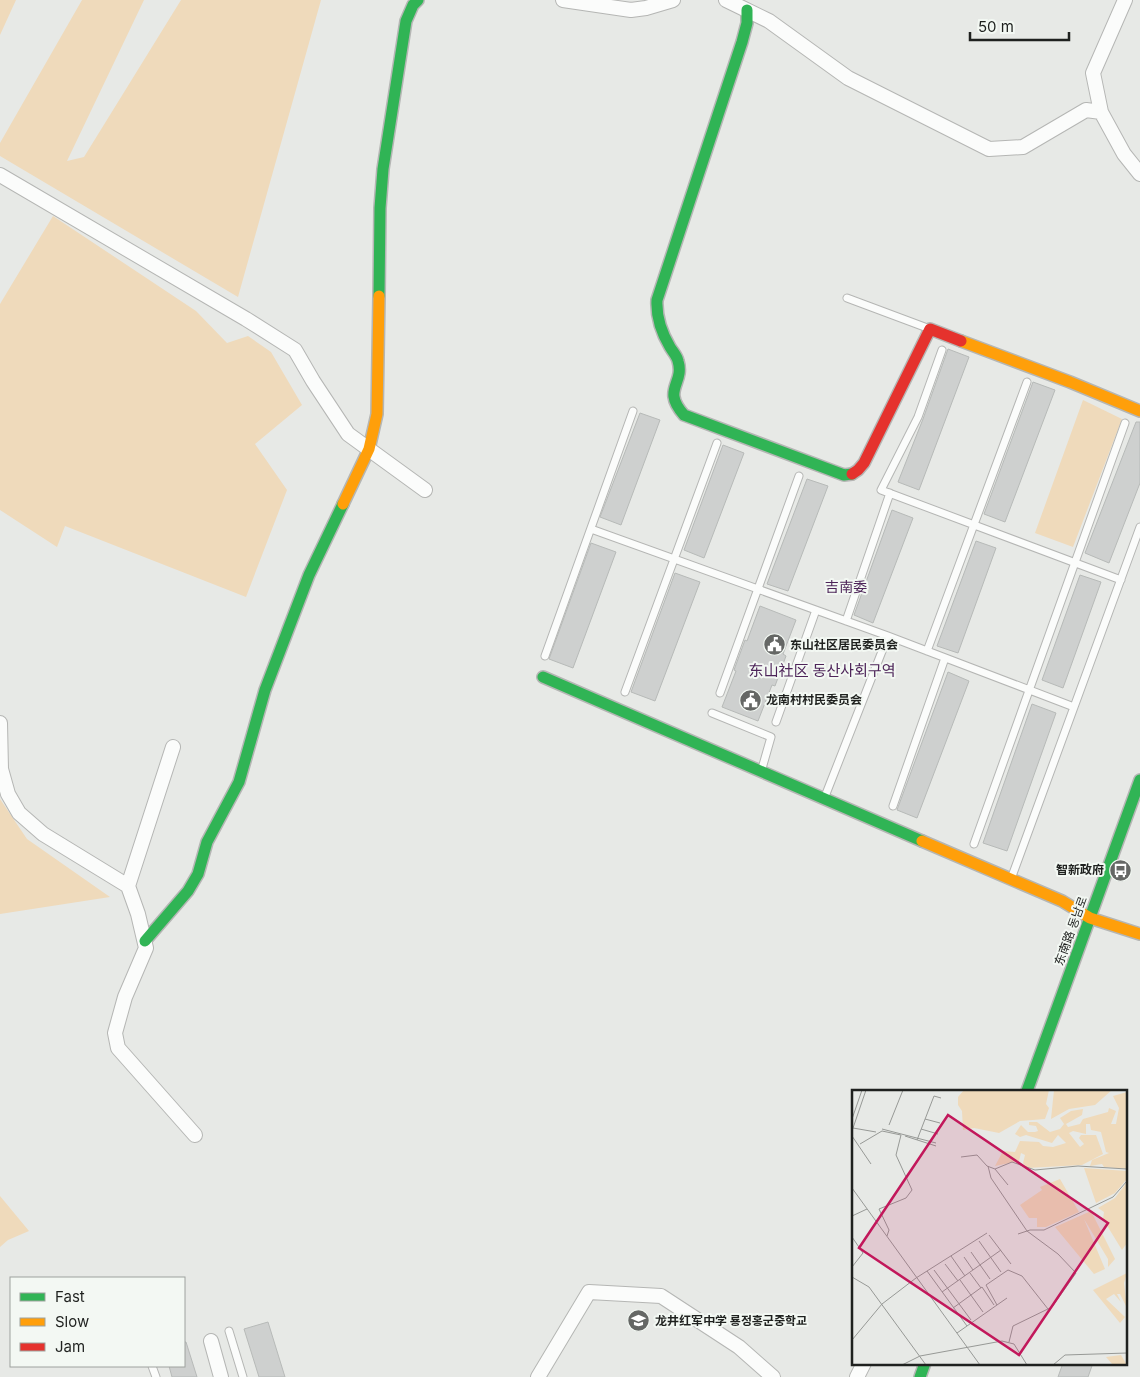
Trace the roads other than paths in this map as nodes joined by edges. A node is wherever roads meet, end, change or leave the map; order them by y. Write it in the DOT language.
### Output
graph roads {
  1 [pos="418,0"];
  2 [pos="563,0"];
  3 [pos="673,0"];
  4 [pos="726,0"];
  5 [pos="1125,0"];
  6 [pos="747,10"];
  7 [pos="1101,112"];
  8 [pos="1140,174"];
  9 [pos="0,175"];
  10 [pos="847,298"];
  11 [pos="930,329"];
  12 [pos="942,350"];
  13 [pos="1027,382"];
  14 [pos="633,411"];
  15 [pos="1140,411"];
  16 [pos="1125,423"];
  17 [pos="717,443"];
  18 [pos="369,449"];
  19 [pos="799,476"];
  20 [pos="425,490"];
  21 [pos="890,493"];
  22 [pos="974,525"];
  23 [pos="1140,527"];
  24 [pos="591,528"];
  25 [pos="674,558"];
  26 [pos="1075,563"];
  27 [pos="1121,580"];
  28 [pos="758,590"];
  29 [pos="816,610"];
  30 [pos="846,622"];
  31 [pos="888,636"];
  32 [pos="927,651"];
  33 [pos="545,656"];
  34 [pos="945,658"];
  35 [pos="543,677"];
  36 [pos="1029,690"];
  37 [pos="624,692"];
  38 [pos="720,693"];
  39 [pos="1074,707"];
  40 [pos="712,713"];
  41 [pos="776,722"];
  42 [pos="0,723"];
  43 [pos="172,747"];
  44 [pos="761,772"];
  45 [pos="1140,780"];
  46 [pos="824,799"];
  47 [pos="893,806"];
  48 [pos="974,844"];
  49 [pos="1010,879"];
  50 [pos="128,886"];
  51 [pos="1090,918"];
  52 [pos="1140,934"];
  53 [pos="145,941"];
  54 [pos="1027,1090"];
  55 [pos="195,1135"];
  56 [pos="229,1331"];
  57 [pos="211,1340"];
  58 [pos="864,1364"];
  59 [pos="925,1364"];
  60 [pos="221,1377"];
  61 [pos="243,1377"];
  62 [pos="538,1377"];
  63 [pos="772,1377"];
  64 [pos="857,1377"];
  65 [pos="920,1377"];
  1 -- 18 [label="street"];
  2 -- 3 [label="street"];
  4 -- 6 [label="street"];
  5 -- 7 [label="street"];
  6 -- 7 [label="street"];
  6 -- 11 [label="street"];
  7 -- 8 [label="street"];
  9 -- 18 [label="street"];
  10 -- 11 [label="lane"];
  11 -- 15 [label="street"];
  12 -- 21 [label="lane"];
  13 -- 22 [label="lane"];
  14 -- 24 [label="lane"];
  16 -- 26 [label="lane"];
  17 -- 25 [label="lane"];
  18 -- 20 [label="street"];
  18 -- 53 [label="street"];
  19 -- 28 [label="lane"];
  21 -- 22 [label="lane"];
  21 -- 30 [label="lane"];
  22 -- 26 [label="lane"];
  22 -- 32 [label="lane"];
  23 -- 27 [label="lane"];
  24 -- 25 [label="lane"];
  24 -- 33 [label="lane"];
  25 -- 28 [label="lane"];
  25 -- 37 [label="lane"];
  26 -- 27 [label="lane"];
  26 -- 36 [label="lane"];
  27 -- 39 [label="lane"];
  28 -- 29 [label="lane"];
  28 -- 38 [label="lane"];
  29 -- 30 [label="lane"];
  29 -- 41 [label="lane"];
  30 -- 31 [label="lane"];
  31 -- 32 [label="lane"];
  31 -- 46 [label="lane"];
  32 -- 34 [label="lane"];
  34 -- 36 [label="lane"];
  34 -- 47 [label="lane"];
  35 -- 44 [label="street"];
  36 -- 39 [label="lane"];
  36 -- 48 [label="lane"];
  39 -- 49 [label="lane"];
  40 -- 44 [label="lane"];
  42 -- 50 [label="street"];
  43 -- 50 [label="street"];
  44 -- 46 [label="street"];
  45 -- 51 [label="street, 东南路 동남로"];
  46 -- 49 [label="street"];
  49 -- 51 [label="street"];
  50 -- 53 [label="street"];
  51 -- 52 [label="street"];
  51 -- 54 [label="street, 东南路 동남로"];
  53 -- 55 [label="street"];
  56 -- 61 [label="lane"];
  57 -- 60 [label="street"];
  58 -- 64 [label="street"];
  59 -- 65 [label="street"];
  62 -- 63 [label="street"];
}
